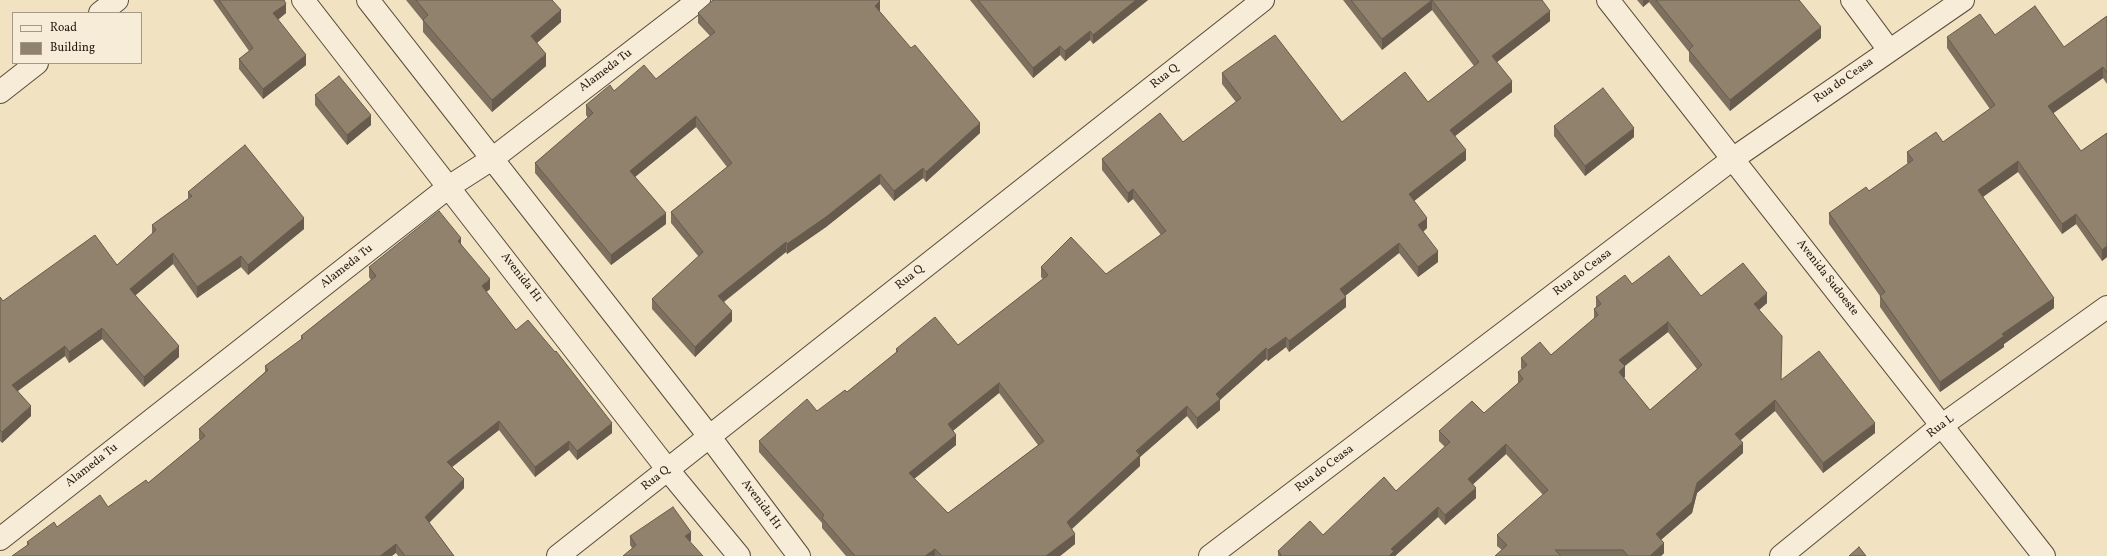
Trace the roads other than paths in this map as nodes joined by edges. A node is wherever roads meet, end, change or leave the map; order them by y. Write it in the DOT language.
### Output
graph roads {
  1 [pos="117,0"];
  2 [pos="303,0"];
  3 [pos="368,0"];
  4 [pos="699,0"];
  5 [pos="1263,0"];
  6 [pos="1608,0"];
  7 [pos="1852,0"];
  8 [pos="1963,0"];
  9 [pos="101,12"];
  10 [pos="1889,50"];
  11 [pos="36,64"];
  12 [pos="0,92"];
  13 [pos="1734,158"];
  14 [pos="492,159"];
  15 [pos="450,186"];
  16 [pos="2107,307"];
  17 [pos="1941,426"];
  18 [pos="709,436"];
  19 [pos="668,470"];
  20 [pos="0,539"];
  21 [pos="558,556"];
  22 [pos="739,556"];
  23 [pos="799,556"];
  24 [pos="1210,556"];
  25 [pos="1781,556"];
  26 [pos="2044,556"];
  1 -- 9 [label="street"];
  2 -- 15 [label="street, Avenida H1"];
  3 -- 14 [label="street, Avenida H1"];
  4 -- 14 [label="street, Alameda Tu"];
  5 -- 18 [label="street, Rua Q"];
  6 -- 13 [label="street, Avenida Sudoeste"];
  7 -- 10 [label="street"];
  8 -- 10 [label="street, Rua do Ceasa"];
  10 -- 13 [label="street, Rua do Ceasa"];
  11 -- 12 [label="street"];
  13 -- 17 [label="street, Avenida Sudoeste"];
  13 -- 24 [label="street, Rua do Ceasa"];
  14 -- 15 [label="street, Alameda Tu"];
  14 -- 18 [label="street, Avenida H1"];
  15 -- 19 [label="street, Avenida H1"];
  15 -- 20 [label="street, Alameda Tu"];
  16 -- 17 [label="street, Rua L"];
  17 -- 25 [label="street, Rua L"];
  17 -- 26 [label="street, Avenida Sudoeste"];
  18 -- 19 [label="street, Rua Q"];
  18 -- 23 [label="street, Avenida H1"];
  19 -- 21 [label="street, Rua Q"];
  19 -- 22 [label="street, Avenida H1"];
}
